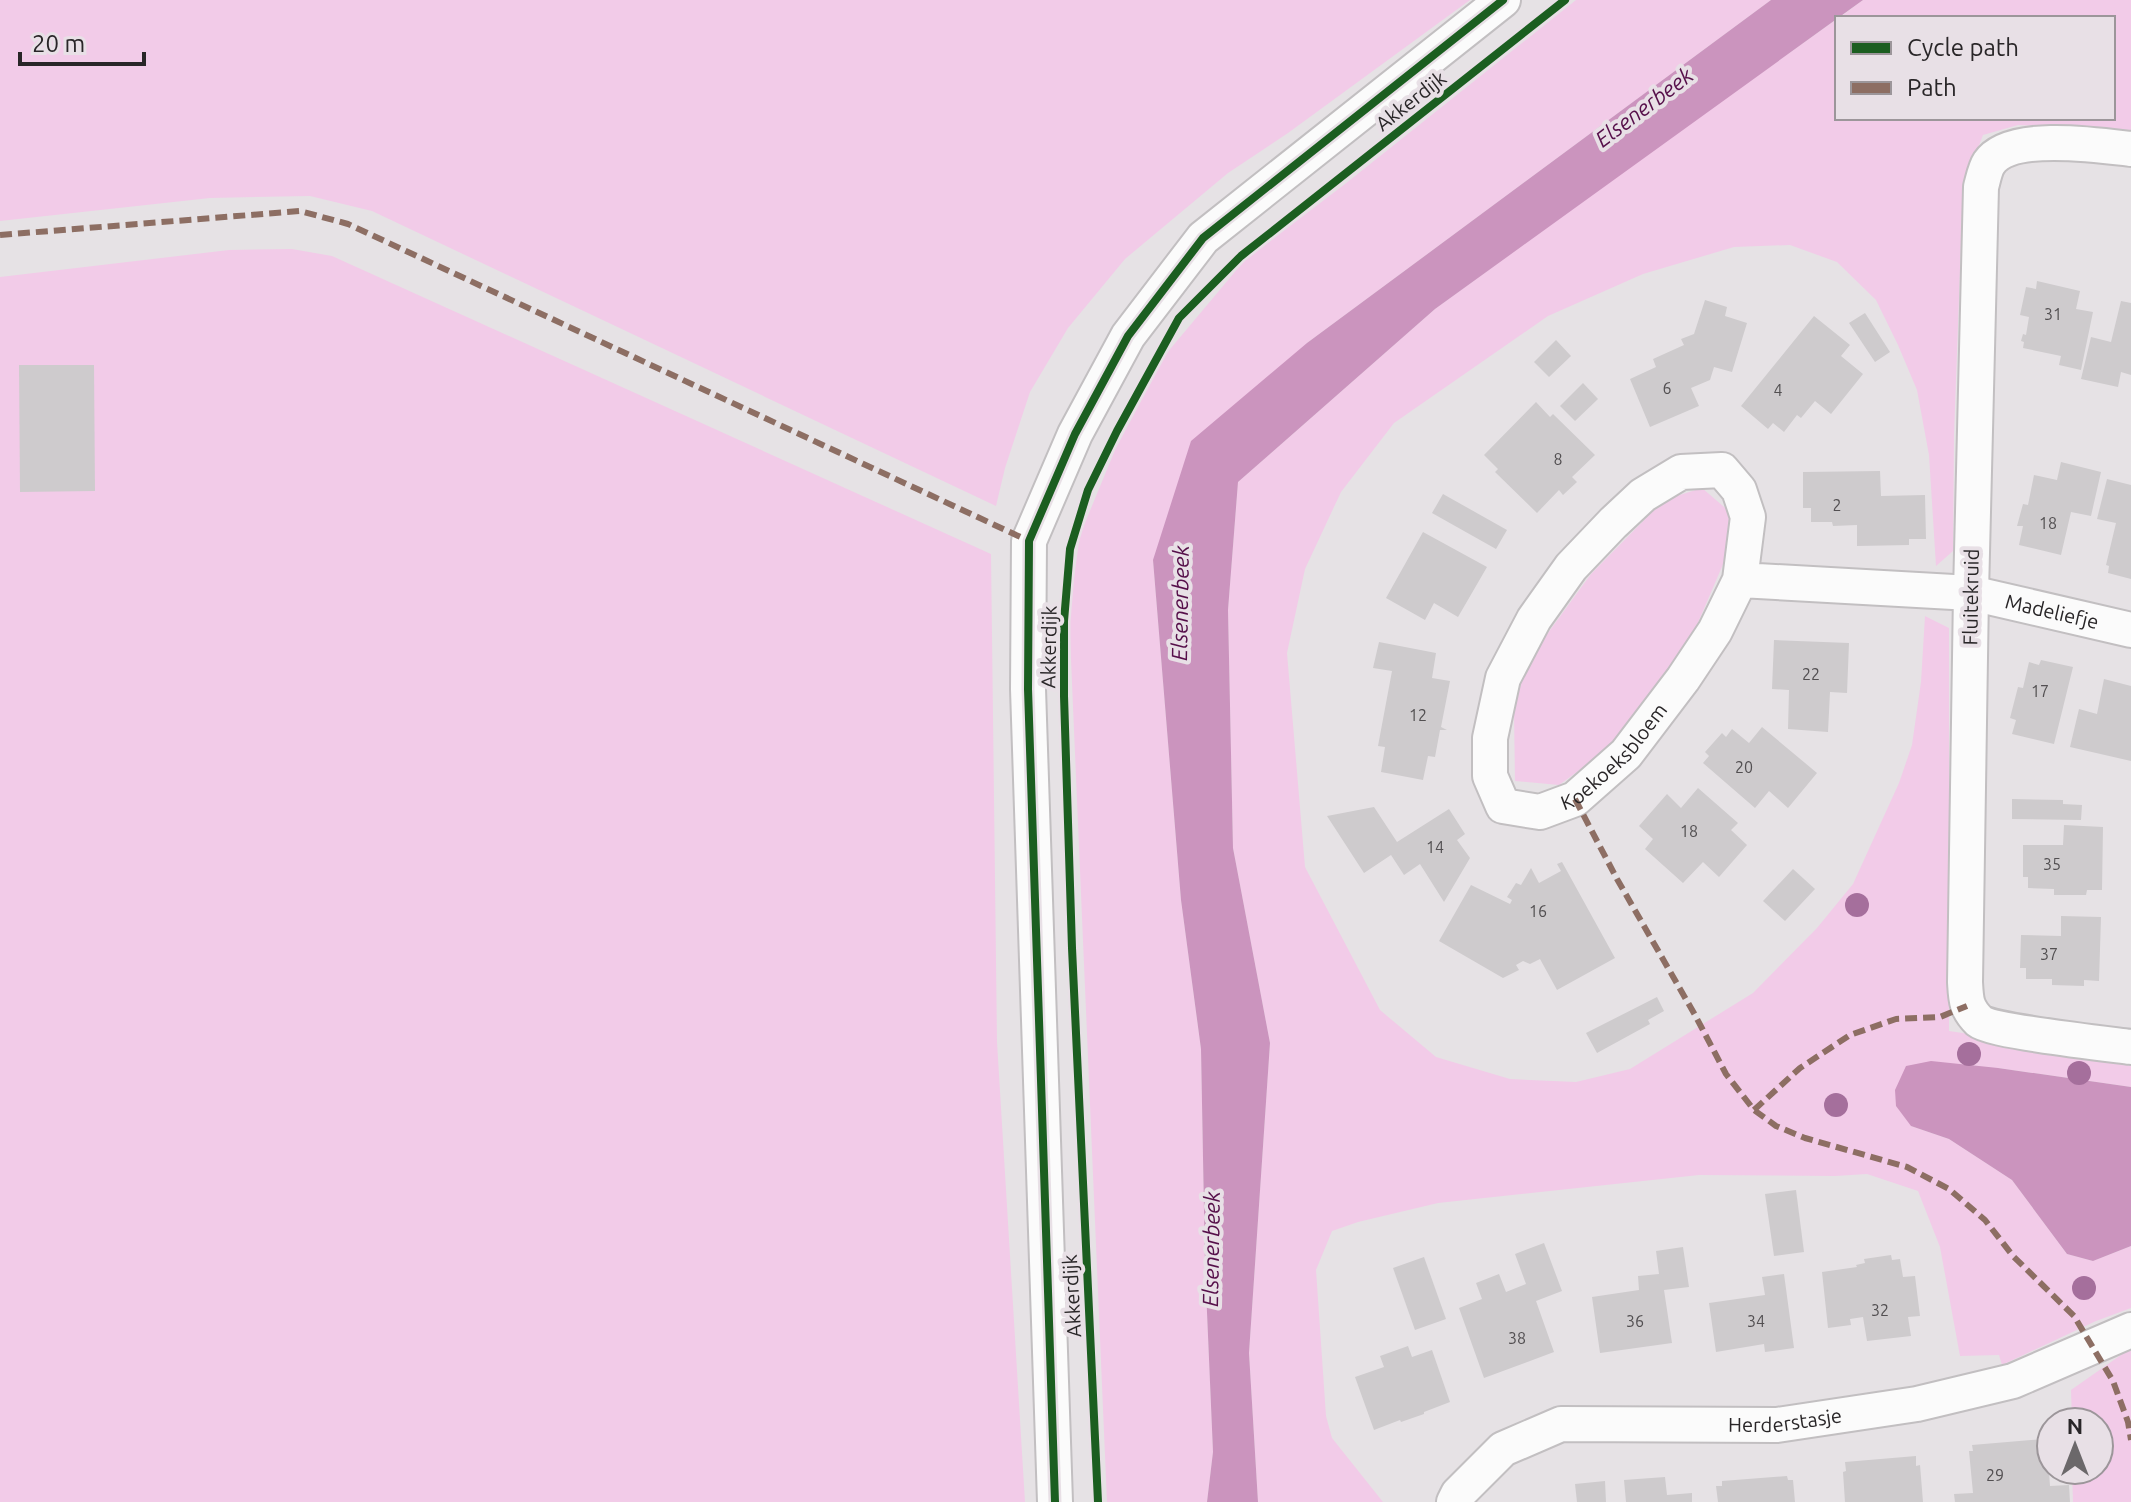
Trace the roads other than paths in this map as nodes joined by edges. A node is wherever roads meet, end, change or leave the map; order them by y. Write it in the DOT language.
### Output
graph roads {
  1 [pos="1503,0"];
  2 [pos="2131,149"];
  3 [pos="1740,580"];
  4 [pos="1971,593"];
  5 [pos="2131,630"];
  6 [pos="2131,1047"];
  7 [pos="2131,1330"];
  8 [pos="1055,1502"];
  9 [pos="1454,1502"];
  1 -- 8 [label="street, Akkerdijk"];
  2 -- 4 [label="street, Fluitekruid"];
  3 -- 3 [label="street, Koekoeksbloem"];
  3 -- 4 [label="street"];
  4 -- 5 [label="street, Madeliefje"];
  4 -- 6 [label="street, Fluitekruid"];
  7 -- 9 [label="street, Herderstasje"];
}
